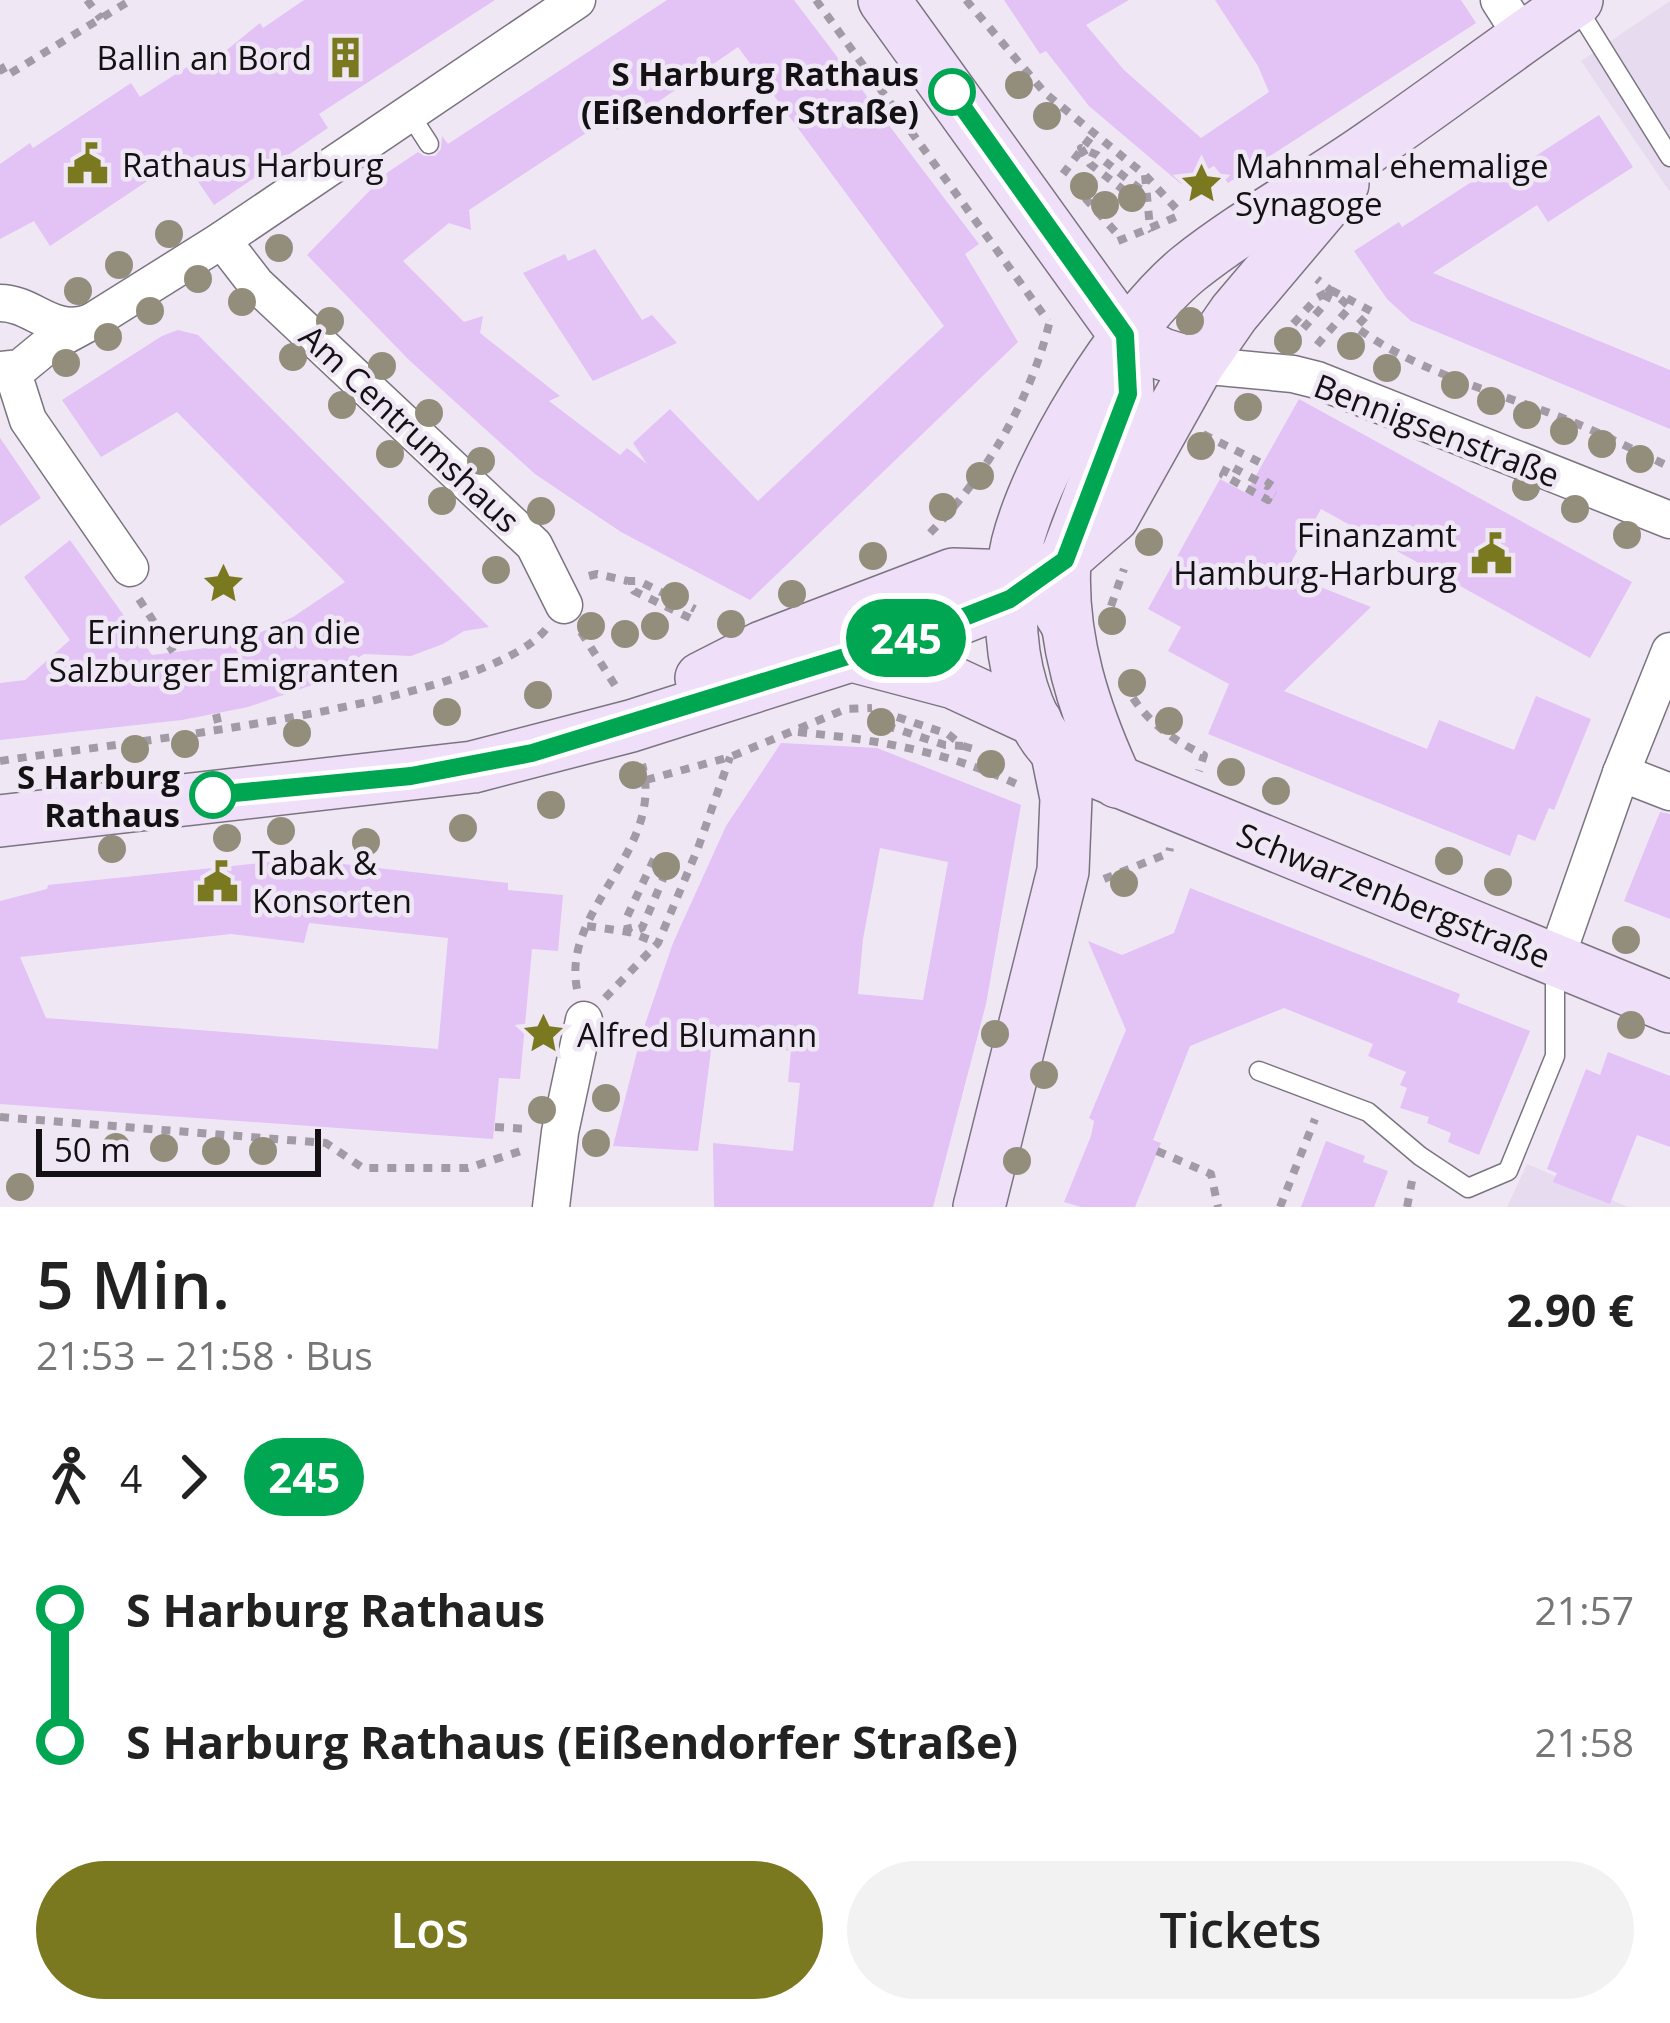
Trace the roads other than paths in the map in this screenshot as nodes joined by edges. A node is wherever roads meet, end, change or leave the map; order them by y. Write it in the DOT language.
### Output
graph roads {
  1 [pos="577,0"];
  2 [pos="884,0"];
  3 [pos="1575,1"];
  4 [pos="1510,18"];
  5 [pos="409,113"];
  6 [pos="1377,142"];
  7 [pos="429,144"];
  8 [pos="1670,157"];
  9 [pos="222,240"];
  10 [pos="0,303"];
  11 [pos="96,319"];
  12 [pos="1125,335"];
  13 [pos="1198,365"];
  14 [pos="6,370"];
  15 [pos="1047,469"];
  16 [pos="1670,520"];
  17 [pos="919,564"];
  18 [pos="130,568"];
  19 [pos="1042,592"];
  20 [pos="564,605"];
  21 [pos="1670,651"];
  22 [pos="852,656"];
  23 [pos="625,708"];
  24 [pos="1042,756"];
  25 [pos="1621,773"];
  26 [pos="1118,782"];
  27 [pos="1670,793"];
  28 [pos="0,821"];
  29 [pos="1079,877"];
  30 [pos="1555,961"];
  31 [pos="1670,1007"];
  32 [pos="584,1020"];
  33 [pos="1259,1071"];
  34 [pos="551,1207"];
  35 [pos="979,1207"];
  1 -- 5 [label="street"];
  2 -- 12 [label="main road"];
  3 -- 4 [label="main road"];
  3 -- 8 [label="lane"];
  4 -- 6 [label="main road"];
  5 -- 7 [label="lane"];
  5 -- 9 [label="street"];
  6 -- 12 [label="main road"];
  6 -- 13 [label="main road"];
  9 -- 11 [label="street"];
  9 -- 20 [label="street, Am Centrumshaus"];
  10 -- 11 [label="street"];
  11 -- 14 [label="street"];
  12 -- 13 [label="main road"];
  12 -- 15 [label="main road"];
  12 -- 19 [label="main road"];
  13 -- 16 [label="street, Bennigsenstraße"];
  13 -- 19 [label="main road"];
  14 -- 18 [label="street"];
  15 -- 17 [label="main road"];
  15 -- 19 [label="main road"];
  17 -- 19 [label="main road"];
  17 -- 23 [label="main road"];
  19 -- 22 [label="main road"];
  19 -- 24 [label="main road"];
  19 -- 26 [label="main road"];
  21 -- 25 [label="street"];
  22 -- 23 [label="main road"];
  22 -- 24 [label="main road, Schwarzenbergstraße"];
  23 -- 28 [label="main road"];
  24 -- 26 [label="main road, Schwarzenbergstraße"];
  24 -- 29 [label="main road"];
  25 -- 27 [label="street"];
  25 -- 30 [label="street"];
  26 -- 29 [label="main road"];
  26 -- 30 [label="main road, Schwarzenbergstraße"];
  29 -- 35 [label="main road"];
  30 -- 31 [label="main road, Schwarzenbergstraße"];
  30 -- 33 [label="lane"];
  32 -- 34 [label="street"];
}
